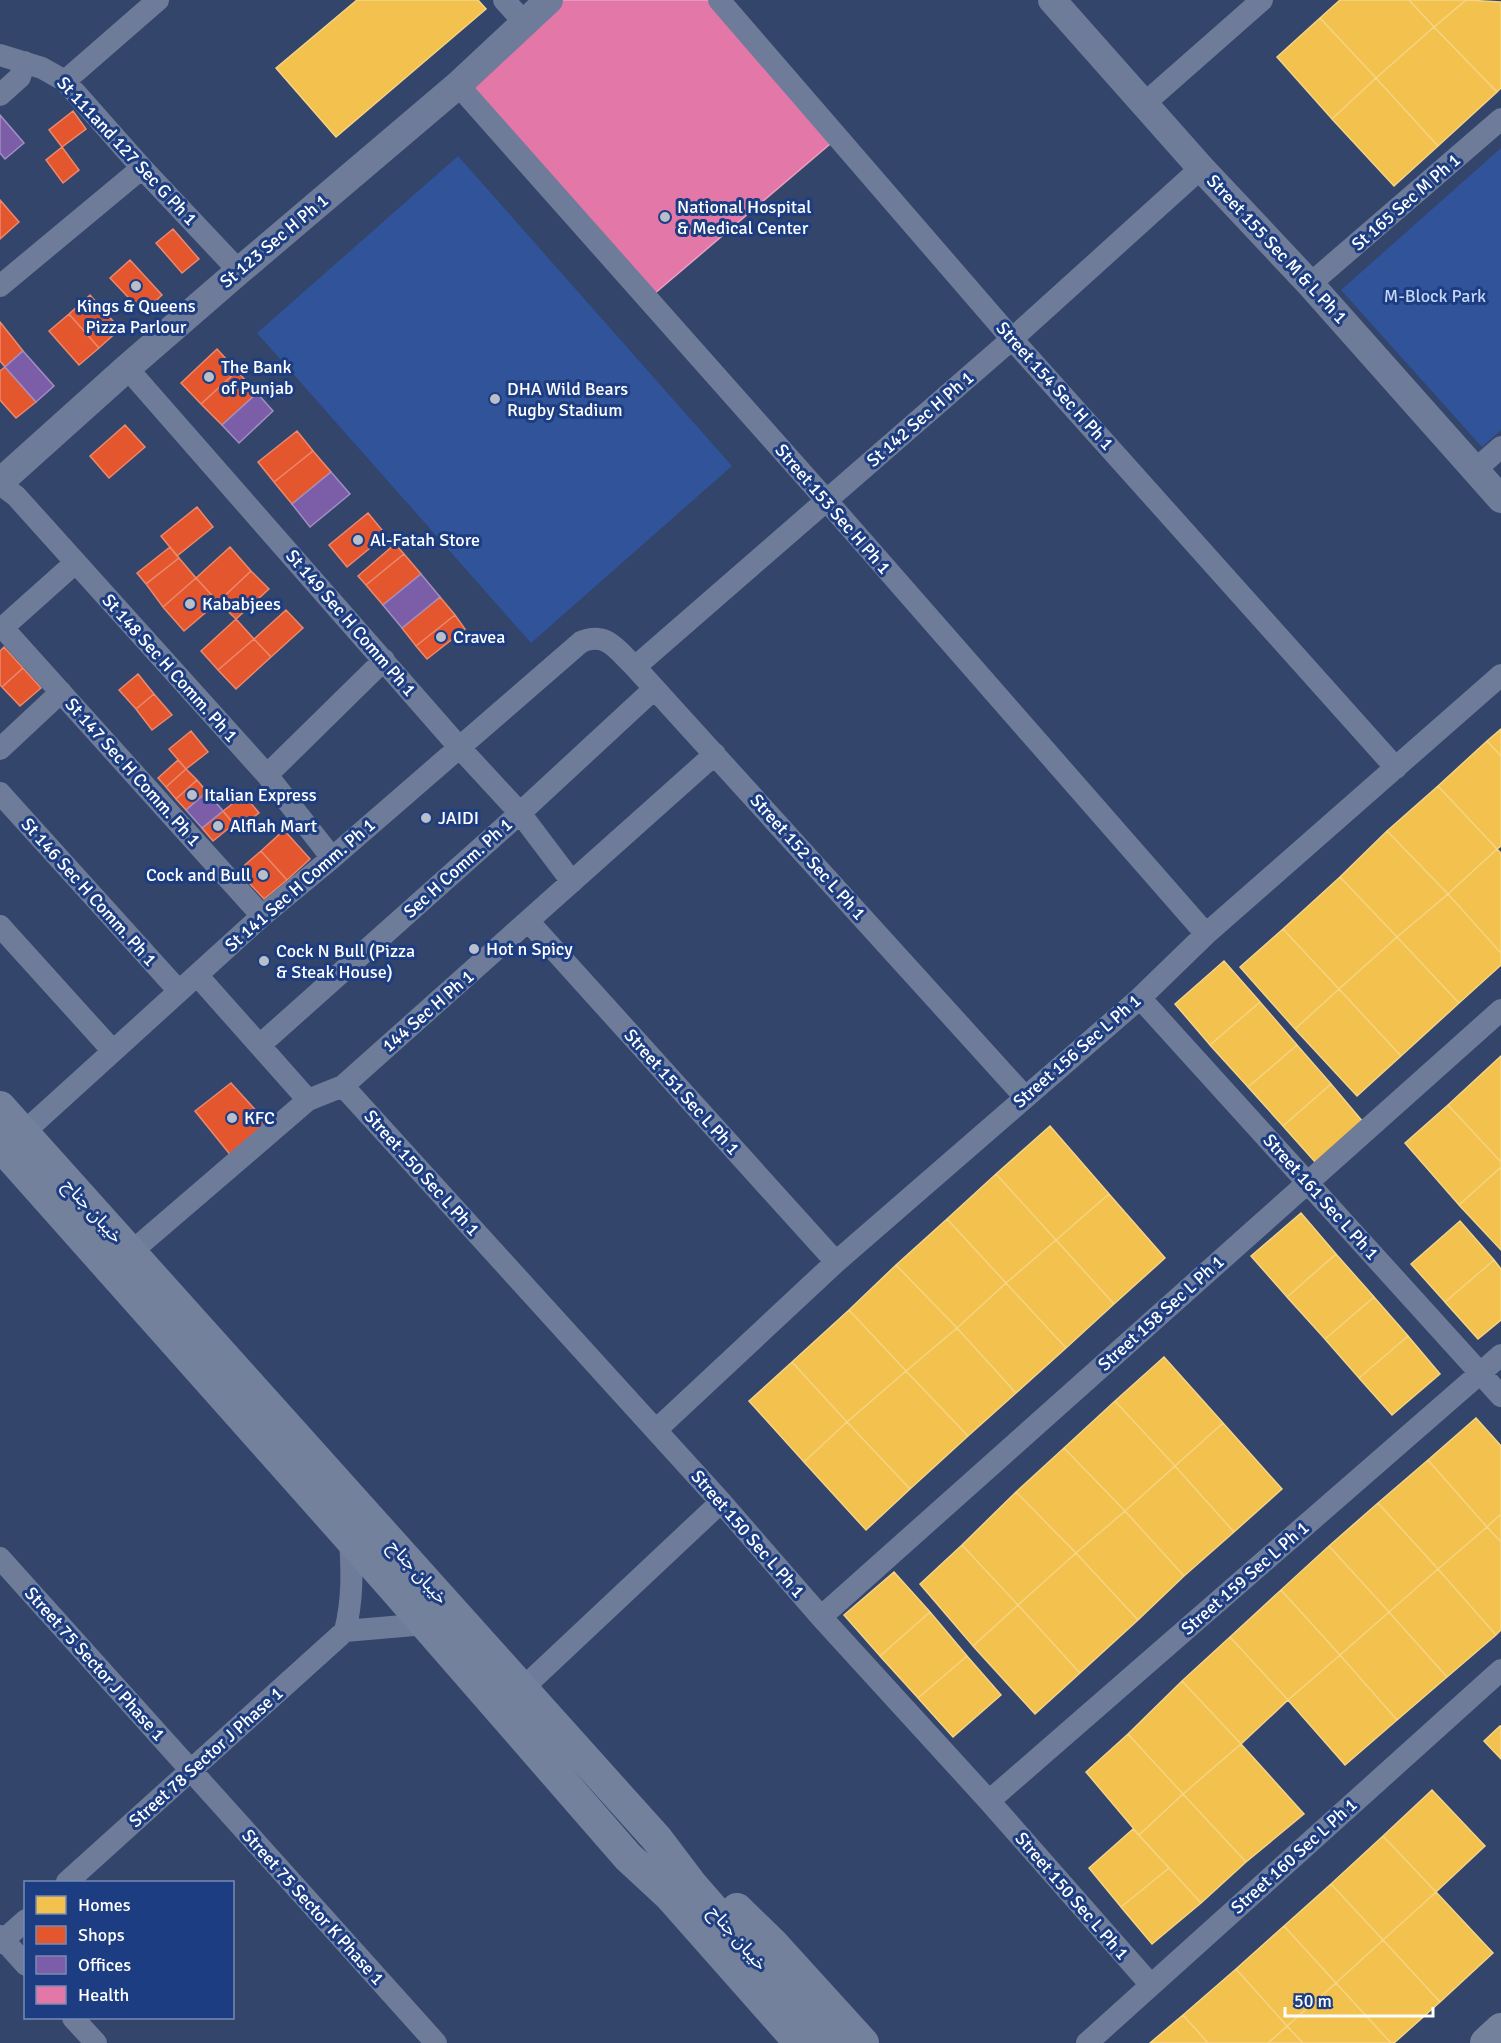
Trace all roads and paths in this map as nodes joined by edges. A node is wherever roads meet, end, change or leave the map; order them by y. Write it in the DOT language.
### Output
graph roads {
  1 [pos="158,0"];
  2 [pos="504,0"];
  3 [pos="549,0"];
  4 [pos="719,0"];
  5 [pos="1052,0"];
  6 [pos="1262,0"];
  7 [pos="524,22"];
  8 [pos="0,56"];
  9 [pos="24,62"];
  10 [pos="65,81"];
  11 [pos="458,85"];
  12 [pos="0,95"];
  13 [pos="1145,103"];
  14 [pos="1501,119"];
  15 [pos="142,168"];
  16 [pos="1201,168"];
  17 [pos="239,271"];
  18 [pos="1310,284"];
  19 [pos="0,286"];
  20 [pos="1012,339"];
  21 [pos="127,368"];
  22 [pos="1501,447"];
  23 [pos="1475,470"];
  24 [pos="0,483"];
  25 [pos="1501,499"];
  26 [pos="827,501"];
  27 [pos="75,563"];
  28 [pos="1,629"];
  29 [pos="581,642"];
  30 [pos="384,660"];
  31 [pos="635,667"];
  32 [pos="1501,675"];
  33 [pos="654,689"];
  34 [pos="61,692"];
  35 [pos="459,747"];
  36 [pos="0,749"];
  37 [pos="715,754"];
  38 [pos="1396,768"];
  39 [pos="267,775"];
  40 [pos="0,793"];
  41 [pos="520,813"];
  42 [pos="332,858"];
  43 [pos="572,882"];
  44 [pos="262,916"];
  45 [pos="529,922"];
  46 [pos="0,926"];
  47 [pos="1206,934"];
  48 [pos="197,975"];
  49 [pos="178,990"];
  50 [pos="1140,998"];
  51 [pos="1501,1010"];
  52 [pos="260,1045"];
  53 [pos="113,1051"];
  54 [pos="343,1086"];
  55 [pos="1025,1097"];
  56 [pos="308,1100"];
  57 [pos="0,1107"];
  58 [pos="11,1139"];
  59 [pos="1307,1182"];
  60 [pos="130,1253"];
  61 [pos="836,1262"];
  62 [pos="1501,1355"];
  63 [pos="1481,1373"];
  64 [pos="1501,1396"];
  65 [pos="656,1430"];
  66 [pos="721,1502"];
  67 [pos="350,1539"];
  68 [pos="0,1558"];
  69 [pos="821,1617"];
  70 [pos="426,1624"];
  71 [pos="345,1631"];
  72 [pos="1501,1670"];
  73 [pos="522,1689"];
  74 [pos="191,1770"];
  75 [pos="989,1801"];
  76 [pos="657,1839"];
  77 [pos="628,1857"];
  78 [pos="68,1881"];
  79 [pos="24,1922"];
  80 [pos="1,1940"];
  81 [pos="24,1963"];
  82 [pos="1150,1984"];
  83 [pos="74,2019"];
  84 [pos="1501,2029"];
  85 [pos="96,2043"];
  86 [pos="436,2043"];
  87 [pos="771,2043"];
  88 [pos="800,2043"];
  89 [pos="830,2043"];
  90 [pos="863,2043"];
  91 [pos="1087,2043"];
  92 [pos="1486,2043"];
  1 -- 10 [label="street"];
  2 -- 7 [label="street"];
  3 -- 7 [label="street, St 123 Sec H Ph 1"];
  4 -- 20 [label="street, Street 154 Sec H Ph 1"];
  5 -- 13 [label="street, Street 155 Sec M & L Ph 1"];
  6 -- 13 [label="street"];
  7 -- 11 [label="street, St 123 Sec H Ph 1"];
  8 -- 9 [label="street, St 111and 127 Sec G Ph 1"];
  9 -- 10 [label="street, St 111and 127 Sec G Ph 1"];
  9 -- 12 [label="street"];
  10 -- 15 [label="street, St 111and 127 Sec G Ph 1"];
  11 -- 17 [label="street, St 123 Sec H Ph 1"];
  11 -- 26 [label="street, Street 153 Sec H Ph 1"];
  13 -- 16 [label="street, Street 155 Sec M & L Ph 1"];
  14 -- 18 [label="street, St 165 Sec M Ph 1"];
  15 -- 17 [label="street, St 111and 127 Sec G Ph 1"];
  15 -- 19 [label="street"];
  16 -- 18 [label="street, Street 155 Sec M & L Ph 1"];
  16 -- 20 [label="street, St 142 Sec H Ph 1"];
  17 -- 21 [label="street, St 123 Sec H Ph 1"];
  18 -- 23 [label="street, Street 155 Sec M & L Ph 1"];
  20 -- 26 [label="street, St 142 Sec H Ph 1"];
  20 -- 38 [label="street, Street 154 Sec H Ph 1"];
  21 -- 24 [label="street, St 123 Sec H Ph 1"];
  21 -- 30 [label="street, St 149 Sec H Comm Ph 1"];
  22 -- 23 [label="street"];
  23 -- 25 [label="street, Street 155 Sec M & L Ph 1"];
  24 -- 27 [label="street, St 148 Sec H Comm. Ph 1"];
  26 -- 31 [label="street, St 142 Sec H Ph 1"];
  26 -- 47 [label="street, Street 153 Sec H Ph 1"];
  27 -- 28 [label="street"];
  27 -- 39 [label="street, St 148 Sec H Comm. Ph 1"];
  28 -- 34 [label="street, St 147 Sec H Comm. Ph 1"];
  29 -- 31 [label="street, Street 152 Sec L Ph 1"];
  29 -- 35 [label="street, St 141 Sec H Comm. Ph 1"];
  30 -- 35 [label="street, St 149 Sec H Comm Ph 1"];
  30 -- 39 [label="street"];
  31 -- 33 [label="street, Street 152 Sec L Ph 1"];
  32 -- 38 [label="street, Street 156 Sec L Ph 1"];
  33 -- 37 [label="street, Street 152 Sec L Ph 1"];
  33 -- 41 [label="street, Sec H Comm. Ph 1"];
  34 -- 36 [label="street"];
  34 -- 44 [label="street, St 147 Sec H Comm. Ph 1"];
  35 -- 41 [label="street, St 149 Sec H Comm Ph 1"];
  35 -- 42 [label="street, St 141 Sec H Comm. Ph 1"];
  37 -- 43 [label="street, 144 Sec H Ph 1"];
  37 -- 55 [label="street, Street 152 Sec L Ph 1"];
  38 -- 47 [label="street, Street 156 Sec L Ph 1"];
  39 -- 42 [label="street, St 148 Sec H Comm. Ph 1"];
  40 -- 49 [label="street, St 146 Sec H Comm. Ph 1"];
  41 -- 43 [label="street, St 149 Sec H Comm Ph 1"];
  41 -- 52 [label="street, Sec H Comm. Ph 1"];
  42 -- 44 [label="street, St 141 Sec H Comm. Ph 1"];
  43 -- 45 [label="street, 144 Sec H Ph 1"];
  44 -- 48 [label="street, St 141 Sec H Comm. Ph 1"];
  45 -- 54 [label="street, 144 Sec H Ph 1"];
  45 -- 61 [label="street, Street 151 Sec L Ph 1"];
  46 -- 53 [label="street"];
  47 -- 50 [label="street, Street 156 Sec L Ph 1"];
  48 -- 49 [label="street, St 141 Sec H Comm. Ph 1"];
  48 -- 52 [label="street"];
  49 -- 53 [label="street, St 141 Sec H Comm. Ph 1"];
  50 -- 55 [label="street, Street 156 Sec L Ph 1"];
  50 -- 59 [label="street, Street 161 Sec L Ph 1"];
  51 -- 59 [label="street, Street 158 Sec L Ph 1"];
  52 -- 56 [label="street"];
  53 -- 58 [label="street, St 141 Sec H Comm. Ph 1"];
  54 -- 56 [label="street, 144 Sec H Ph 1"];
  54 -- 65 [label="street, Street 150 Sec L Ph 1"];
  55 -- 61 [label="street, Street 156 Sec L Ph 1"];
  56 -- 60 [label="street, 144 Sec H Ph 1"];
  57 -- 58 [label="main road, خیبان جناح"];
  58 -- 60 [label="main road, خیبان جناح"];
  58 -- 67 [label="main road, خیبان جناح"];
  59 -- 63 [label="street, Street 161 Sec L Ph 1"];
  59 -- 69 [label="street, Street 158 Sec L Ph 1"];
  60 -- 73 [label="main road, خیبان جناح"];
  61 -- 65 [label="street, Street 156 Sec L Ph 1"];
  62 -- 63 [label="street, Street 159 Sec L Ph 1"];
  63 -- 64 [label="street, Street 161 Sec L Ph 1"];
  63 -- 75 [label="street, Street 159 Sec L Ph 1"];
  65 -- 66 [label="street, Street 150 Sec L Ph 1"];
  66 -- 69 [label="street, Street 150 Sec L Ph 1"];
  66 -- 73 [label="street"];
  67 -- 70 [label="main road, خیبان جناح"];
  67 -- 71 [label="street"];
  68 -- 74 [label="street, Street 75 Sector J Phase 1"];
  69 -- 75 [label="street, Street 150 Sec L Ph 1"];
  70 -- 71 [label="street"];
  70 -- 77 [label="main road, خیبان جناح"];
  71 -- 74 [label="street, Street 78 Sector J Phase 1"];
  72 -- 82 [label="street, Street 160 Sec L Ph 1"];
  73 -- 76 [label="main road, خیبان جناح"];
  74 -- 78 [label="street, Street 78 Sector J Phase 1"];
  74 -- 86 [label="street, Street 75 Sector K Phase 1"];
  75 -- 82 [label="street, Street 150 Sec L Ph 1"];
  76 -- 89 [label="main road, خیبان جناح"];
  76 -- 90 [label="main road"];
  77 -- 87 [label="main road"];
  77 -- 88 [label="main road, خیبان جناح"];
  79 -- 80 [label="street"];
  80 -- 81 [label="street"];
  82 -- 91 [label="street, Street 160 Sec L Ph 1"];
  83 -- 85 [label="street"];
  84 -- 92 [label="main road"];
}
